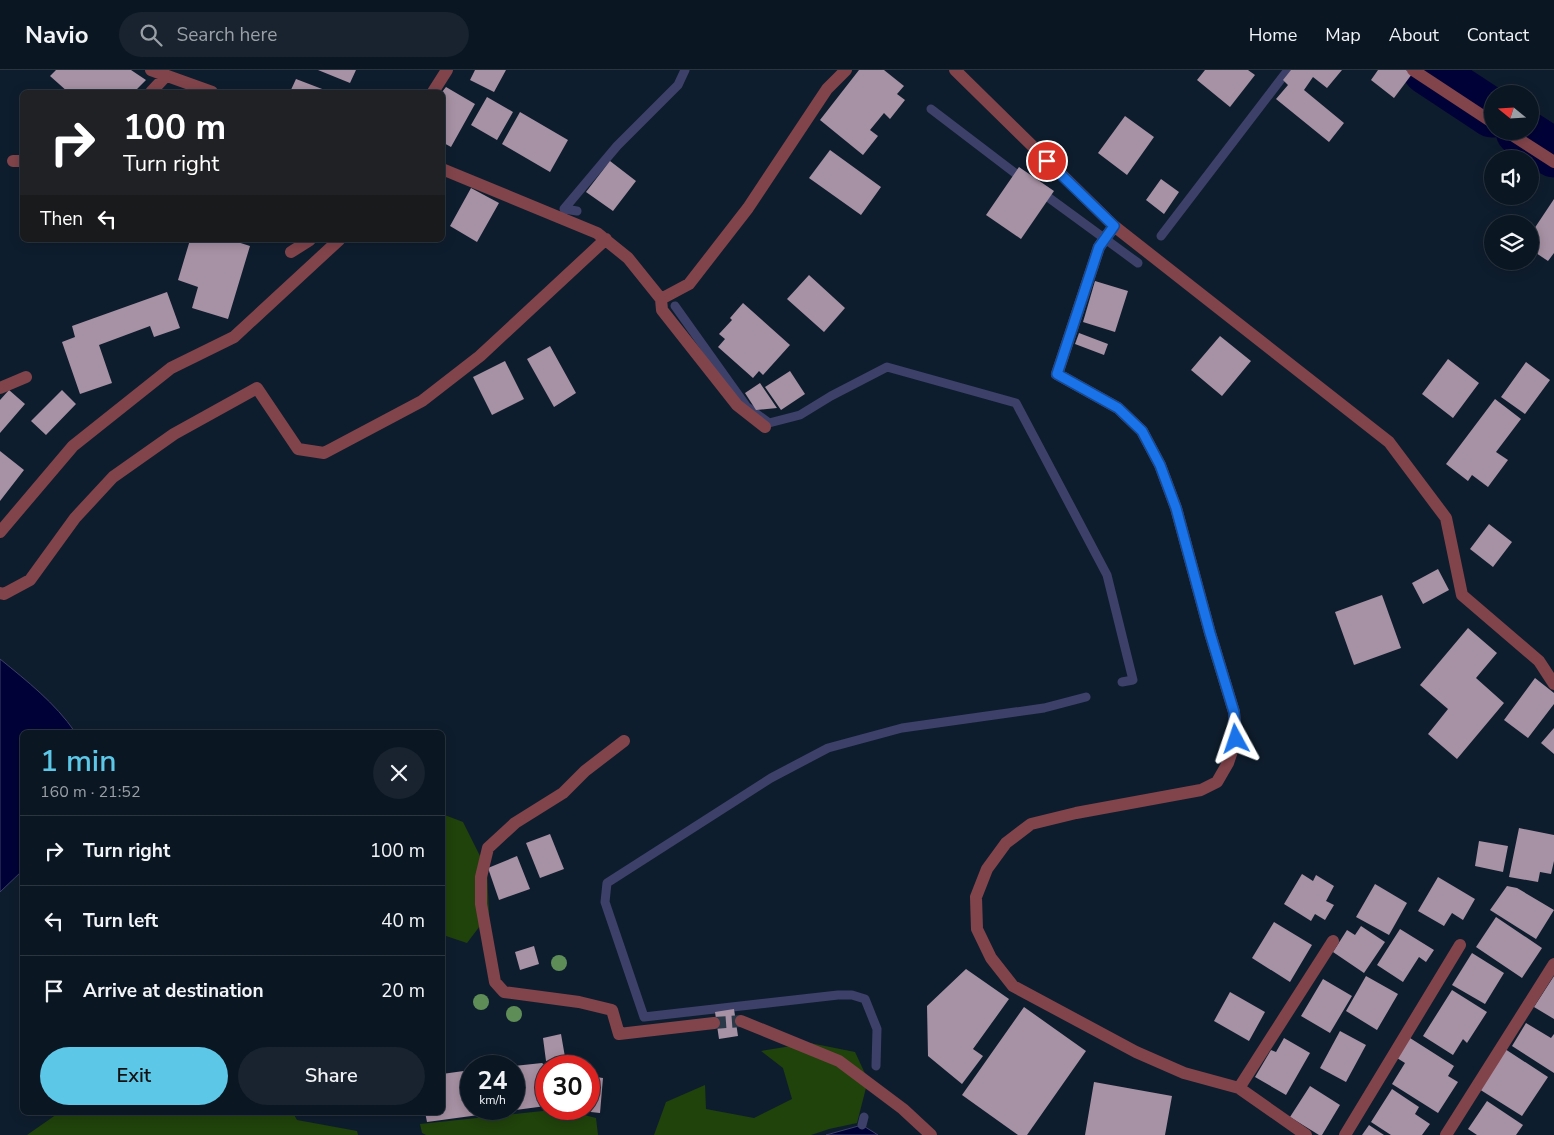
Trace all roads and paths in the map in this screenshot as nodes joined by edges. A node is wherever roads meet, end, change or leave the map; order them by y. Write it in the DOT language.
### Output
graph roads {
  1 [pos="151,70"];
  2 [pos="447,70"];
  3 [pos="846,70"];
  4 [pos="955,70"];
  5 [pos="1412,70"];
  6 [pos="166,76"];
  7 [pos="153,90"];
  8 [pos="206,90"];
  9 [pos="434,90"];
  10 [pos="1484,117"];
  11 [pos="1520,140"];
  12 [pos="1554,162"];
  13 [pos="445,170"];
  14 [pos="1111,230"];
  15 [pos="606,238"];
  16 [pos="307,242"];
  17 [pos="337,242"];
  18 [pos="291,252"];
  19 [pos="661,299"];
  20 [pos="26,377"];
  21 [pos="0,388"];
  22 [pos="765,427"];
  23 [pos="0,532"];
  24 [pos="0,592"];
  25 [pos="1554,684"];
  26 [pos="624,741"];
  27 [pos="1333,941"];
  28 [pos="1460,945"];
  29 [pos="1554,964"];
  30 [pos="742,1021"];
  31 [pos="714,1023"];
  32 [pos="1239,1088"];
  33 [pos="931,1135"];
  34 [pos="1306,1135"];
  35 [pos="1345,1135"];
  36 [pos="1446,1135"];
  1 -- 6 [label="street"];
  2 -- 9 [label="street"];
  3 -- 19 [label="street"];
  4 -- 14 [label="street"];
  5 -- 10 [label="street"];
  6 -- 7 [label="street"];
  6 -- 8 [label="street"];
  11 -- 12 [label="street"];
  13 -- 15 [label="street"];
  14 -- 25 [label="street"];
  14 -- 32 [label="street"];
  15 -- 19 [label="street"];
  15 -- 24 [label="street"];
  16 -- 18 [label="street"];
  17 -- 23 [label="street"];
  19 -- 22 [label="street"];
  20 -- 21 [label="street"];
  26 -- 31 [label="street"];
  27 -- 32 [label="street"];
  28 -- 35 [label="street"];
  29 -- 36 [label="street"];
  30 -- 33 [label="street"];
  32 -- 34 [label="street"];
}
